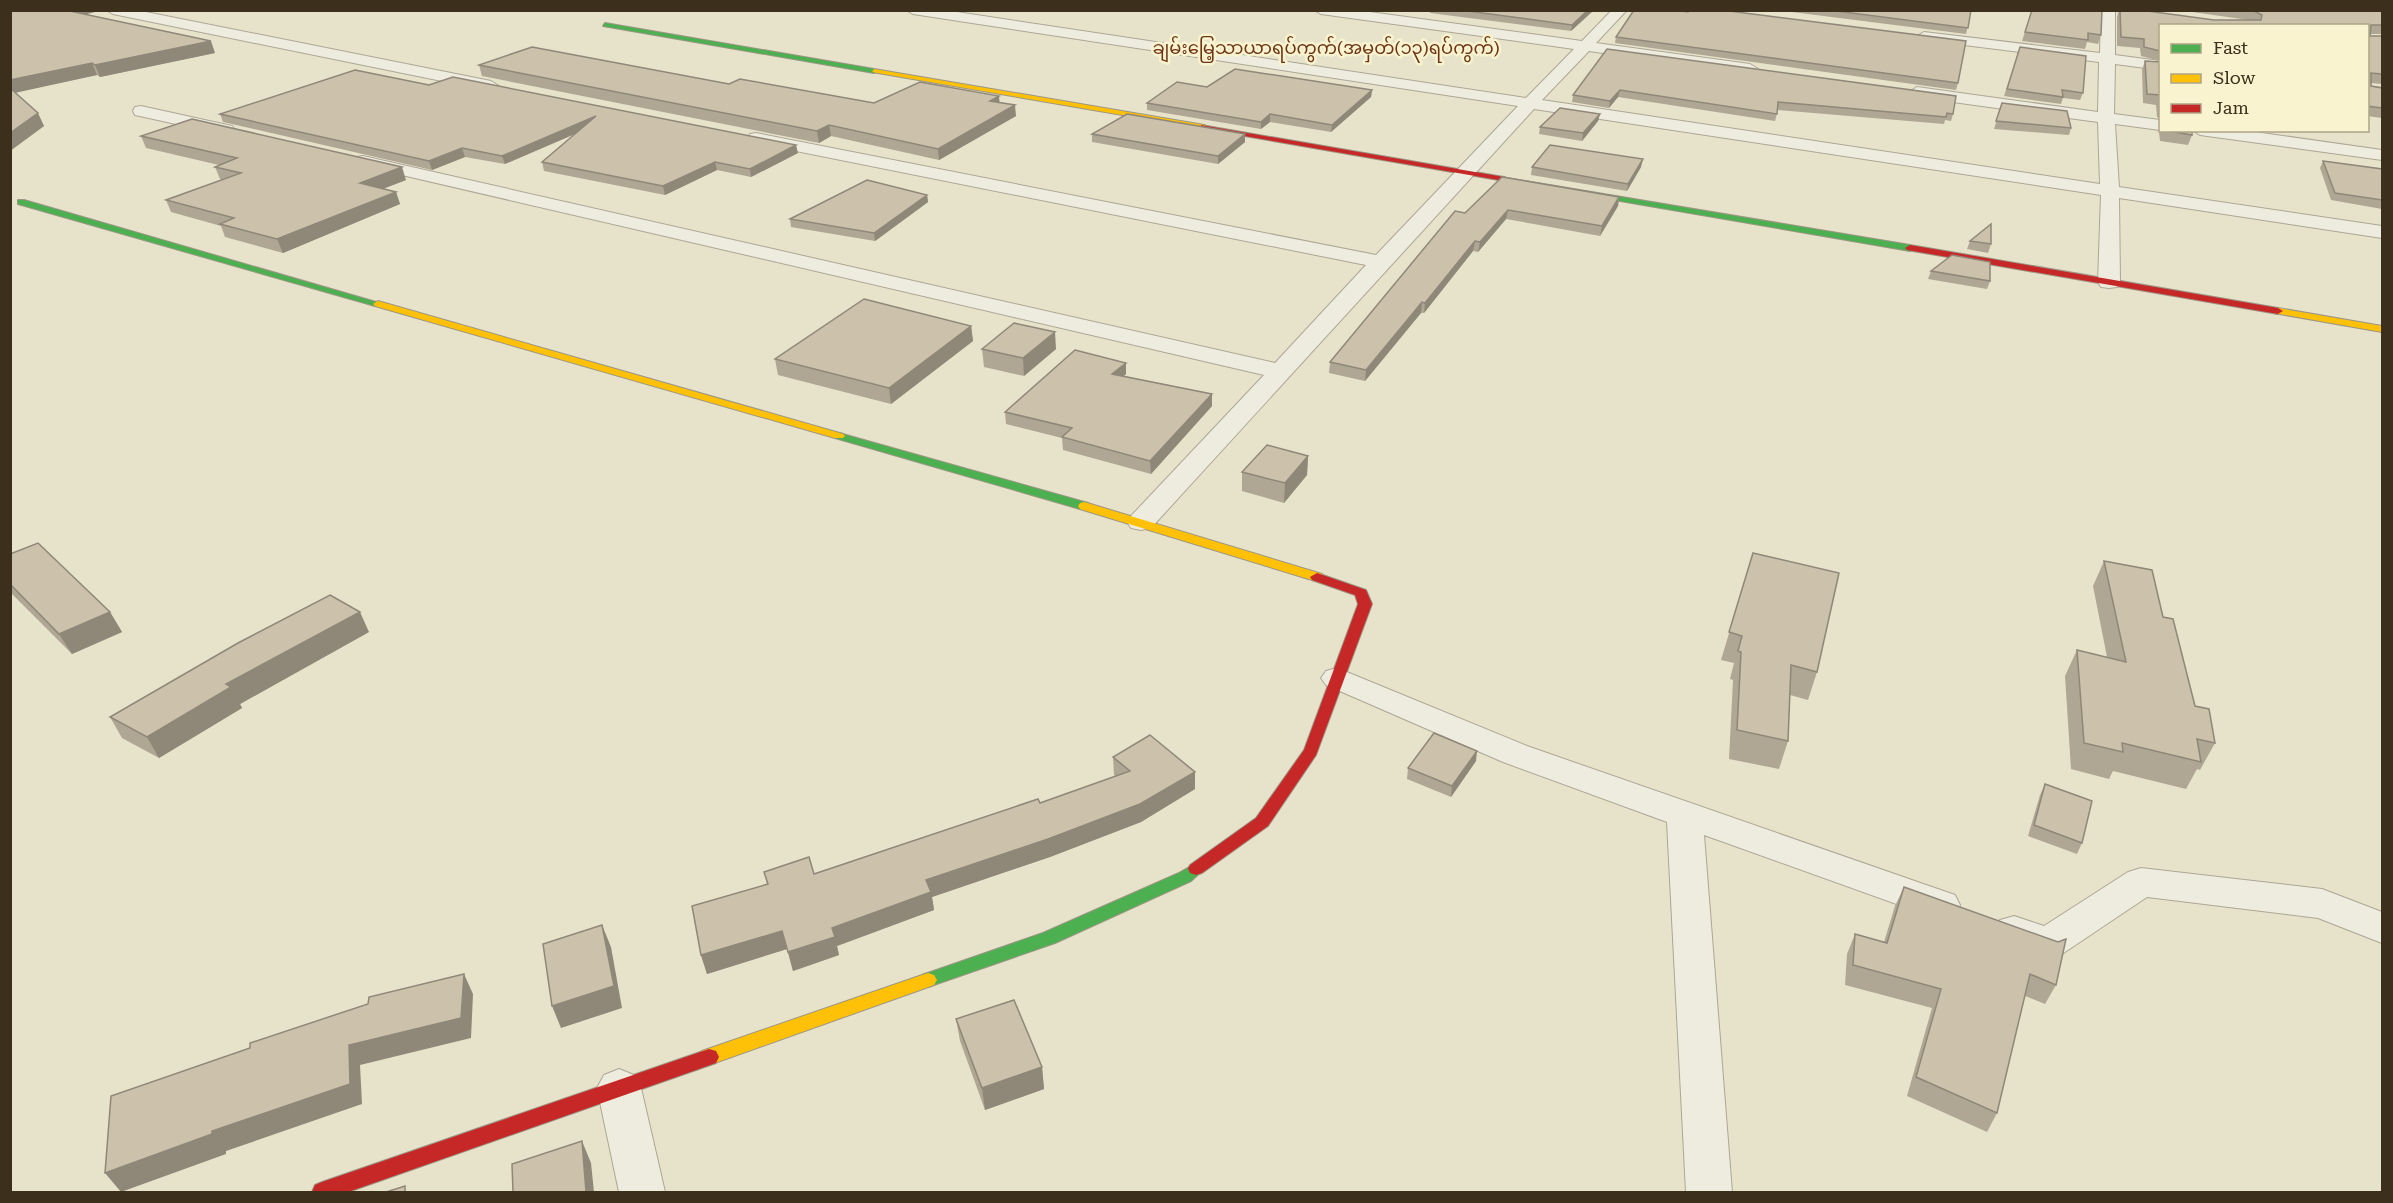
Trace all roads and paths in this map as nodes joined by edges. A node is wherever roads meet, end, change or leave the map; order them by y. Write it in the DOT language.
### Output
graph roads {
  1 [pos="113,10"];
  2 [pos="174,10"];
  3 [pos="913,10"];
  4 [pos="1320,10"];
  5 [pos="1620,10"];
  6 [pos="2108,10"];
  7 [pos="148,17"];
  8 [pos="605,25"];
  9 [pos="1906,34"];
  10 [pos="1586,46"];
  11 [pos="2108,58"];
  12 [pos="2159,65"];
  13 [pos="1763,70"];
  14 [pos="512,90"];
  15 [pos="1905,90"];
  16 [pos="1531,103"];
  17 [pos="141,111"];
  18 [pos="2106,118"];
  19 [pos="2159,125"];
  20 [pos="2215,132"];
  21 [pos="734,134"];
  22 [pos="246,135"];
  23 [pos="2382,155"];
  24 [pos="339,156"];
  25 [pos="1463,173"];
  26 [pos="2110,191"];
  27 [pos="21,202"];
  28 [pos="2382,232"];
  29 [pos="1380,262"];
  30 [pos="2109,282"];
  31 [pos="2382,329"];
  32 [pos="1279,370"];
  33 [pos="1141,522"];
  34 [pos="1337,678"];
  35 [pos="1685,814"];
  36 [pos="2382,928"];
  37 [pos="620,1088"];
  38 [pos="322,1192"];
  39 [pos="642,1192"];
  40 [pos="1709,1192"];
  1 -- 7 [label="street"];
  2 -- 7 [label="street"];
  3 -- 16 [label="street"];
  4 -- 10 [label="street"];
  5 -- 10 [label="street"];
  6 -- 11 [label="street"];
  7 -- 14 [label="street"];
  8 -- 25 [label="street"];
  9 -- 11 [label="street"];
  10 -- 13 [label="street"];
  10 -- 16 [label="street"];
  11 -- 12 [label="street"];
  11 -- 18 [label="street"];
  15 -- 18 [label="street"];
  16 -- 25 [label="street"];
  16 -- 26 [label="street"];
  17 -- 22 [label="street"];
  18 -- 19 [label="street"];
  18 -- 26 [label="street"];
  20 -- 23 [label="street"];
  21 -- 29 [label="street"];
  24 -- 32 [label="street"];
  25 -- 29 [label="street"];
  25 -- 30 [label="street"];
  26 -- 28 [label="street"];
  26 -- 30 [label="street"];
  27 -- 33 [label="street"];
  29 -- 32 [label="street"];
  30 -- 31 [label="street"];
  32 -- 33 [label="street"];
  33 -- 34 [label="street"];
  34 -- 35 [label="street"];
  34 -- 37 [label="street"];
  35 -- 36 [label="street"];
  35 -- 40 [label="street"];
  37 -- 38 [label="street"];
  37 -- 39 [label="street"];
}
